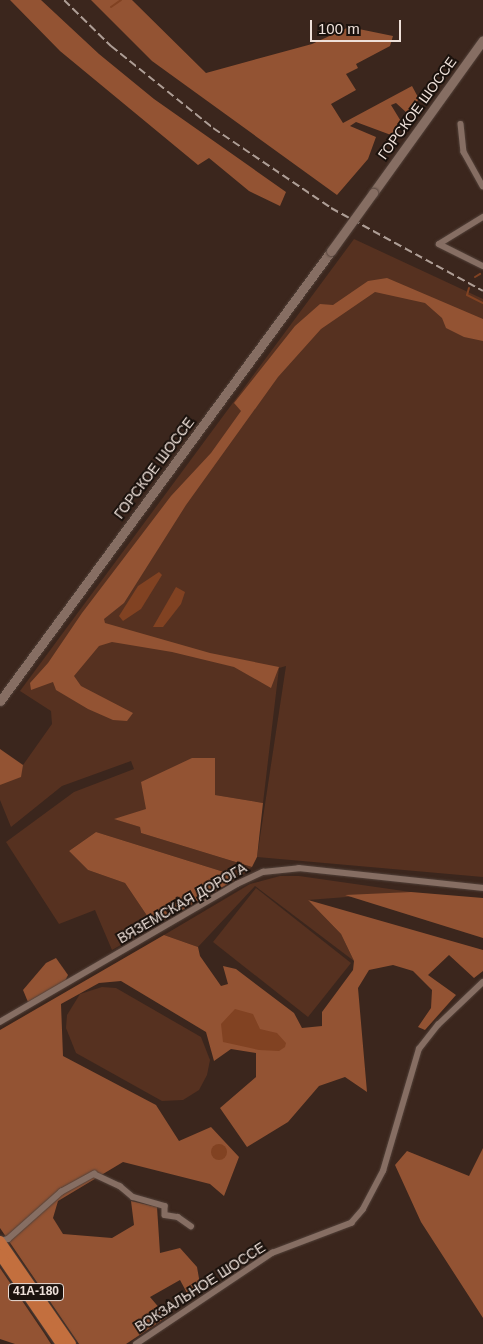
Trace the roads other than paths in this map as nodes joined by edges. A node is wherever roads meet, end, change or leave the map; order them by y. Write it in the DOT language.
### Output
graph roads {
  1 [pos="483,40"];
  2 [pos="461,124"];
  3 [pos="483,186"];
  4 [pos="483,217"];
  5 [pos="483,266"];
  6 [pos="0,701"];
  7 [pos="483,888"];
  8 [pos="483,982"];
  9 [pos="0,1022"];
  10 [pos="191,1226"];
  11 [pos="0,1241"];
  12 [pos="0,1255"];
  13 [pos="61,1344"];
  14 [pos="71,1344"];
  15 [pos="136,1344"];
  1 -- 6 [label="main road, ГОРСКОЕ ШОССЕ, bridge"];
  2 -- 3 [label="street"];
  4 -- 5 [label="street"];
  7 -- 9 [label="street, ВЯЗЕМСКАЯ ДОРОГА"];
  8 -- 15 [label="street, ВОКЗАЛЬНОЕ ШОССЕ"];
  10 -- 11 [label="street"];
  11 -- 14 [label="main road, 41А-180"];
  12 -- 13 [label="main road, 41А-180"];
}
